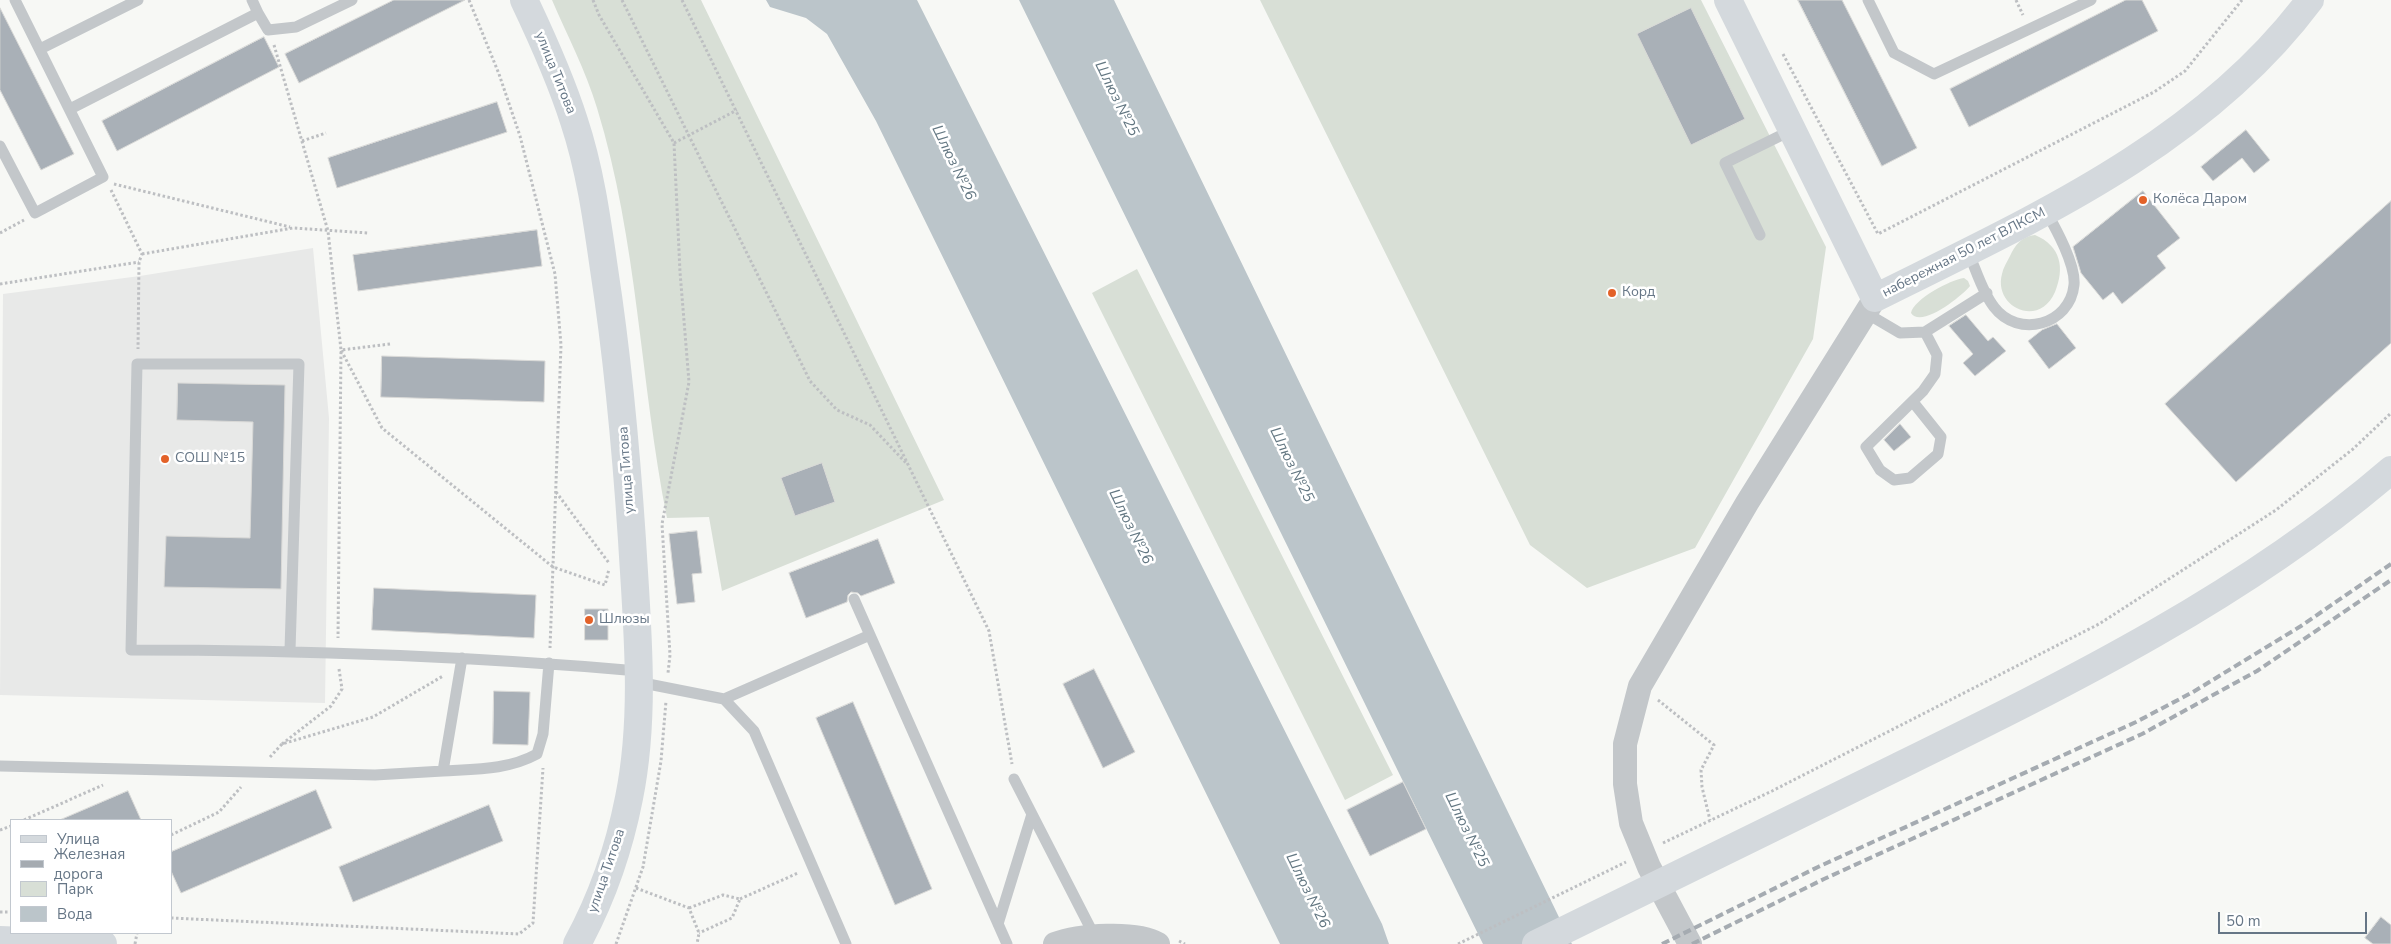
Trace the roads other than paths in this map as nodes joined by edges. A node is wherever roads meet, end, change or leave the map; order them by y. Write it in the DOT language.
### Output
graph roads {
  1 [pos="15,0"];
  2 [pos="138,0"];
  3 [pos="252,0"];
  4 [pos="352,0"];
  5 [pos="524,0"];
  6 [pos="1728,0"];
  7 [pos="1868,0"];
  8 [pos="2091,0"];
  9 [pos="2310,0"];
  10 [pos="258,13"];
  11 [pos="40,49"];
  12 [pos="70,109"];
  13 [pos="1792,130"];
  14 [pos="0,146"];
  15 [pos="2046,211"];
  16 [pos="1760,235"];
  17 [pos="1968,252"];
  18 [pos="1987,293"];
  19 [pos="1870,305"];
  20 [pos="1925,332"];
  21 [pos="1912,402"];
  22 [pos="2391,470"];
  23 [pos="854,599"];
  24 [pos="870,635"];
  25 [pos="290,650"];
  26 [pos="461,662"];
  27 [pos="549,663"];
  28 [pos="638,677"];
  29 [pos="724,699"];
  30 [pos="0,766"];
  31 [pos="443,771"];
  32 [pos="1014,779"];
  33 [pos="1032,814"];
  34 [pos="998,924"];
  35 [pos="1095,937"];
  36 [pos="0,940"];
  37 [pos="103,944"];
  38 [pos="577,944"];
  39 [pos="846,944"];
  40 [pos="1007,944"];
  41 [pos="1055,944"];
  42 [pos="1158,944"];
  43 [pos="1536,944"];
  44 [pos="1690,944"];
  1 -- 11 [label="lane"];
  2 -- 11 [label="lane"];
  3 -- 10 [label="lane"];
  4 -- 10 [label="lane"];
  5 -- 28 [label="main road, улица Титова"];
  6 -- 13 [label="main road, набережная 50 лет ВЛКСМ"];
  7 -- 8 [label="lane"];
  9 -- 15 [label="main road, набережная 50 лет ВЛКСМ"];
  10 -- 12 [label="lane"];
  11 -- 12 [label="lane"];
  12 -- 14 [label="lane"];
  13 -- 16 [label="lane"];
  13 -- 19 [label="main road, набережная 50 лет ВЛКСМ"];
  15 -- 17 [label="main road, набережная 50 лет ВЛКСМ"];
  15 -- 18 [label="lane"];
  17 -- 18 [label="lane"];
  17 -- 19 [label="main road, набережная 50 лет ВЛКСМ"];
  18 -- 20 [label="lane"];
  19 -- 20 [label="lane"];
  19 -- 44 [label="street"];
  20 -- 21 [label="lane"];
  21 -- 21 [label="lane"];
  22 -- 43 [label="main road"];
  23 -- 24 [label="lane"];
  24 -- 29 [label="lane"];
  24 -- 34 [label="lane"];
  25 -- 25 [label="lane"];
  25 -- 26 [label="lane"];
  26 -- 27 [label="lane"];
  26 -- 31 [label="lane"];
  27 -- 28 [label="lane"];
  27 -- 31 [label="lane"];
  28 -- 29 [label="lane"];
  28 -- 38 [label="main road, улица Титова"];
  29 -- 39 [label="lane"];
  30 -- 31 [label="lane"];
  32 -- 33 [label="lane"];
  33 -- 34 [label="lane"];
  33 -- 35 [label="lane"];
  34 -- 40 [label="lane"];
  35 -- 41 [label="street"];
  35 -- 42 [label="street"];
  36 -- 37 [label="main road"];
}
